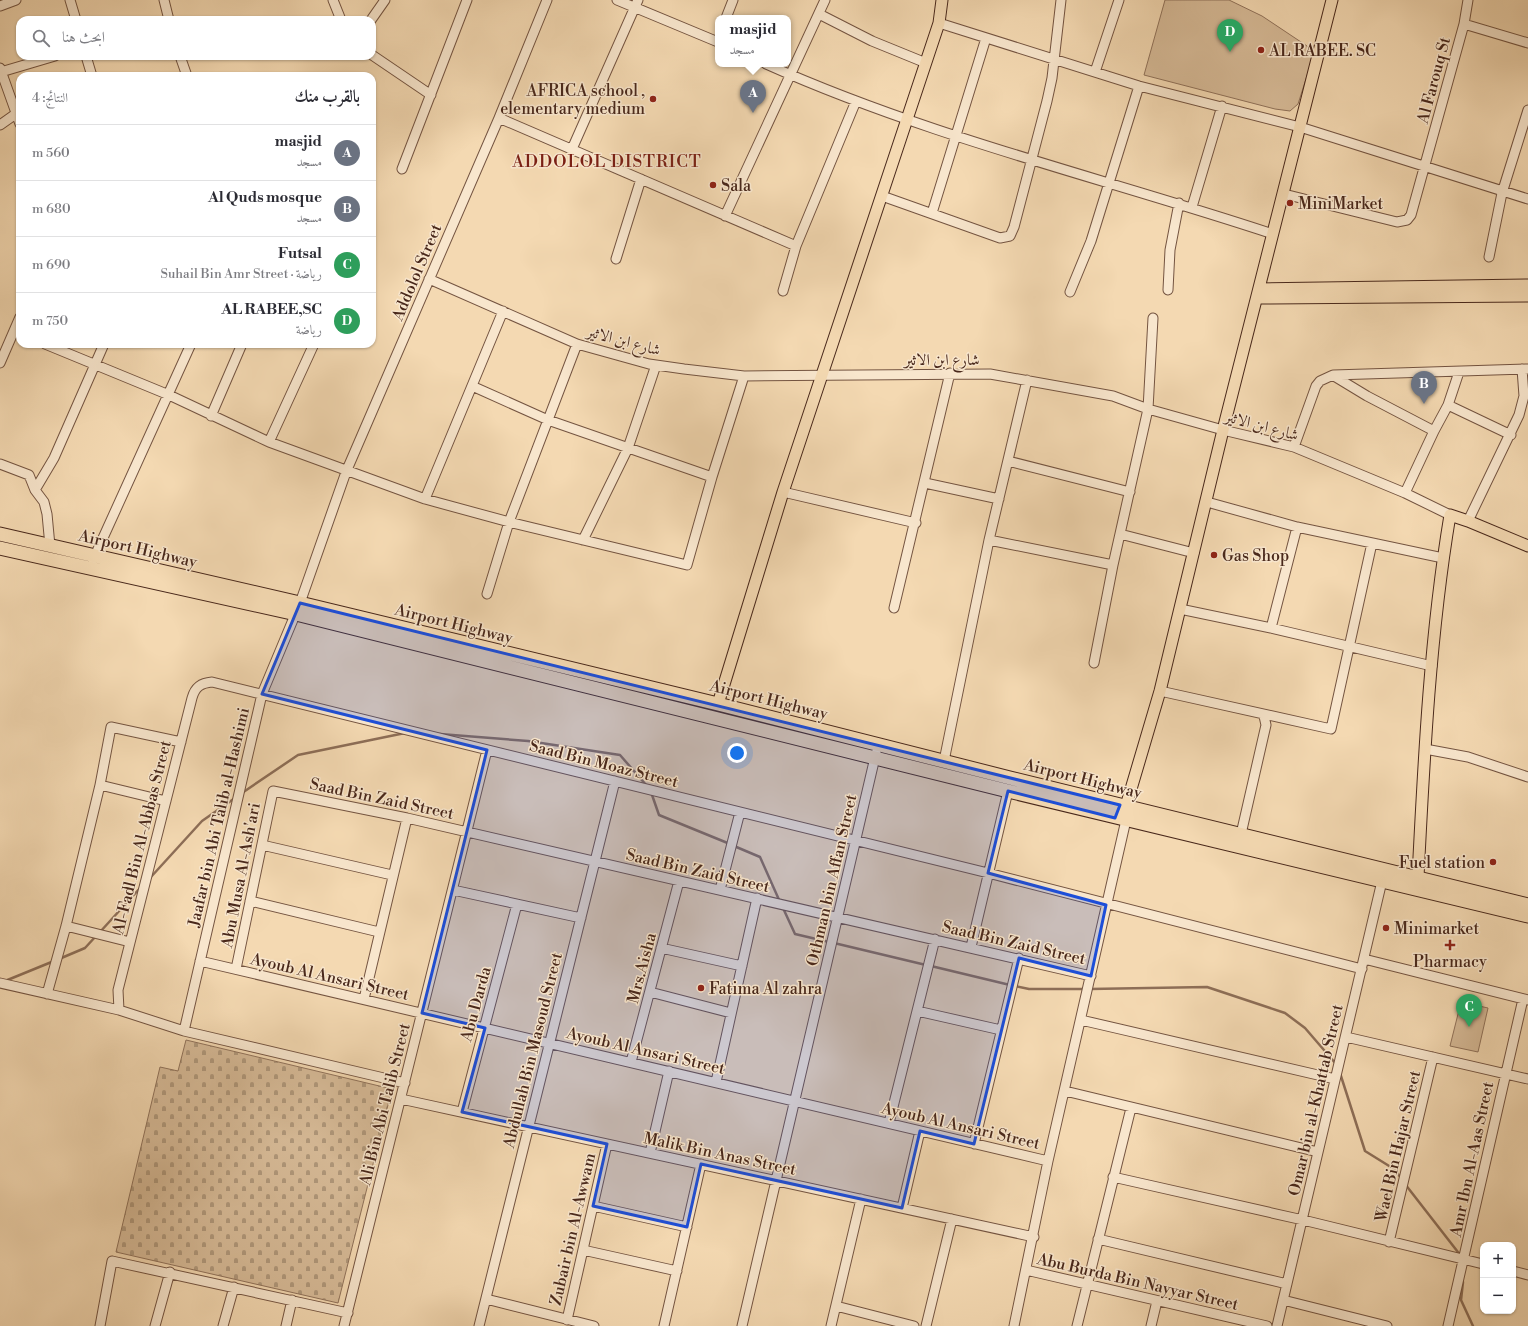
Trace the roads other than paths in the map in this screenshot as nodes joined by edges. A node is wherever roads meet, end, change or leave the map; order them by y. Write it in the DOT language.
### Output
graph roads {
  1 [pos="16,0"];
  2 [pos="70,0"];
  3 [pos="164,0"];
  4 [pos="333,0"];
  5 [pos="385,0"];
  6 [pos="467,0"];
  7 [pos="547,0"];
  8 [pos="617,0"];
  9 [pos="733,0"];
  10 [pos="825,0"];
  11 [pos="942,0"];
  12 [pos="1061,0"];
  13 [pos="1119,0"];
  14 [pos="1332,0"];
  15 [pos="1468,0"];
  16 [pos="637,4"];
  17 [pos="0,6"];
  18 [pos="819,14"];
  19 [pos="727,15"];
  20 [pos="75,16"];
  21 [pos="168,16"];
  22 [pos="339,16"];
  23 [pos="374,16"];
  24 [pos="939,23"];
  25 [pos="1464,24"];
  26 [pos="986,38"];
  27 [pos="715,40"];
  28 [pos="1528,44"];
  29 [pos="376,58"];
  30 [pos="1054,59"];
  31 [pos="39,60"];
  32 [pos="87,60"];
  33 [pos="181,60"];
  34 [pos="926,63"];
  35 [pos="773,67"];
  36 [pos="0,70"];
  37 [pos="91,72"];
  38 [pos="186,72"];
  39 [pos="1094,72"];
  40 [pos="790,75"];
  41 [pos="1139,86"];
  42 [pos="430,95"];
  43 [pos="856,101"];
  44 [pos="1222,106"];
  45 [pos="1528,110"];
  46 [pos="16,111"];
  47 [pos="16,115"];
  48 [pos="499,118"];
  49 [pos="908,118"];
  50 [pos="0,124"];
  51 [pos="1300,127"];
  52 [pos="956,135"];
  53 [pos="572,149"];
  54 [pos="1032,160"];
  55 [pos="1424,167"];
  56 [pos="402,169"];
  57 [pos="641,179"];
  58 [pos="1110,184"];
  59 [pos="1502,192"];
  60 [pos="1284,194"];
  61 [pos="882,196"];
  62 [pos="1528,199"];
  63 [pos="1179,204"];
  64 [pos="1192,207"];
  65 [pos="932,213"];
  66 [pos="725,216"];
  67 [pos="1273,234"];
  68 [pos="796,246"];
  69 [pos="1489,257"];
  70 [pos="616,259"];
  71 [pos="429,279"];
  72 [pos="1528,285"];
  73 [pos="1168,290"];
  74 [pos="783,291"];
  75 [pos="1070,292"];
  76 [pos="1259,293"];
  77 [pos="1528,296"];
  78 [pos="503,311"];
  79 [pos="1153,318"];
  80 [pos="16,335"];
  81 [pos="577,344"];
  82 [pos="54,348"];
  83 [pos="102,348"];
  84 [pos="189,348"];
  85 [pos="240,348"];
  86 [pos="312,348"];
  87 [pos="0,363"];
  88 [pos="95,365"];
  89 [pos="656,365"];
  90 [pos="1525,369"];
  91 [pos="1459,372"];
  92 [pos="950,373"];
  93 [pos="822,375"];
  94 [pos="1333,375"];
  95 [pos="744,376"];
  96 [pos="1027,380"];
  97 [pos="472,386"];
  98 [pos="169,395"];
  99 [pos="1448,405"];
  100 [pos="1148,408"];
  101 [pos="211,416"];
  102 [pos="548,420"];
  103 [pos="1223,430"];
  104 [pos="1434,430"];
  105 [pos="1511,435"];
  106 [pos="269,442"];
  107 [pos="1294,447"];
  108 [pos="628,448"];
  109 [pos="1008,461"];
  110 [pos="0,464"];
  111 [pos="346,472"];
  112 [pos="712,477"];
  113 [pos="925,483"];
  114 [pos="35,490"];
  115 [pos="783,492"];
  116 [pos="1130,492"];
  117 [pos="1405,493"];
  118 [pos="425,499"];
  119 [pos="999,499"];
  120 [pos="1207,502"];
  121 [pos="1450,515"];
  122 [pos="1468,521"];
  123 [pos="509,522"];
  124 [pos="916,523"];
  125 [pos="1297,527"];
  126 [pos="0,534"];
  127 [pos="1120,534"];
  128 [pos="583,540"];
  129 [pos="989,540"];
  130 [pos="1372,543"];
  131 [pos="9,545"];
  132 [pos="50,546"];
  133 [pos="1528,546"];
  134 [pos="1194,553"];
  135 [pos="95,556"];
  136 [pos="1443,558"];
  137 [pos="1113,565"];
  138 [pos="89,568"];
  139 [pos="486,594"];
  140 [pos="894,608"];
  141 [pos="298,609"];
  142 [pos="1180,609"];
  143 [pos="1271,628"];
  144 [pos="1348,646"];
  145 [pos="1094,662"];
  146 [pos="1432,666"];
  147 [pos="212,682"];
  148 [pos="1160,691"];
  149 [pos="262,694"];
  150 [pos="718,704"];
  151 [pos="1264,716"];
  152 [pos="181,742"];
  153 [pos="878,744"];
  154 [pos="1425,749"];
  155 [pos="487,750"];
  156 [pos="875,759"];
  157 [pos="944,761"];
  158 [pos="1528,777"];
  159 [pos="615,781"];
  160 [pos="100,786"];
  161 [pos="1008,791"];
  162 [pos="299,795"];
  163 [pos="166,801"];
  164 [pos="1126,806"];
  165 [pos="740,812"];
  166 [pos="407,818"];
  167 [pos="1124,820"];
  168 [pos="467,832"];
  169 [pos="1241,834"];
  170 [pos="856,841"];
  171 [pos="262,845"];
  172 [pos="595,861"];
  173 [pos="988,873"];
  174 [pos="392,875"];
  175 [pos="1418,877"];
  176 [pos="1399,879"];
  177 [pos="679,881"];
  178 [pos="1382,881"];
  179 [pos="453,890"];
  180 [pos="720,890"];
  181 [pos="757,898"];
  182 [pos="250,901"];
  183 [pos="517,904"];
  184 [pos="1106,905"];
  185 [pos="1528,905"];
  186 [pos="1528,916"];
  187 [pos="838,917"];
  188 [pos="581,918"];
  189 [pos="66,926"];
  190 [pos="379,932"];
  191 [pos="935,939"];
  192 [pos="130,942"];
  193 [pos="971,947"];
  194 [pos="661,948"];
  195 [pos="1019,958"];
  196 [pos="1364,959"];
  197 [pos="200,961"];
  198 [pos="742,966"];
  199 [pos="236,968"];
  200 [pos="1362,969"];
  201 [pos="1091,976"];
  202 [pos="0,983"];
  203 [pos="650,992"];
  204 [pos="47,994"];
  205 [pos="364,999"];
  206 [pos="1526,1000"];
  207 [pos="119,1010"];
  208 [pos="917,1011"];
  209 [pos="422,1013"];
  210 [pos="732,1013"];
  211 [pos="1081,1020"];
  212 [pos="485,1028"];
  213 [pos="1001,1030"];
  214 [pos="184,1031"];
  215 [pos="1346,1037"];
  216 [pos="550,1043"];
  217 [pos="1433,1057"];
  218 [pos="631,1062"];
  219 [pos="669,1071"];
  220 [pos="1505,1074"];
  221 [pos="1335,1079"];
  222 [pos="1528,1080"];
  223 [pos="716,1082"];
  224 [pos="405,1083"];
  225 [pos="1065,1092"];
  226 [pos="401,1099"];
  227 [pos="795,1101"];
  228 [pos="1131,1108"];
  229 [pos="462,1112"];
  230 [pos="889,1124"];
  231 [pos="529,1127"];
  232 [pos="920,1131"];
  233 [pos="607,1144"];
  234 [pos="974,1144"];
  235 [pos="1318,1152"];
  236 [pos="650,1153"];
  237 [pos="1048,1161"];
  238 [pos="701,1164"];
  239 [pos="1113,1177"];
  240 [pos="776,1181"];
  241 [pos="861,1199"];
  242 [pos="593,1206"];
  243 [pos="902,1208"];
  244 [pos="952,1219"];
  245 [pos="1303,1220"];
  246 [pos="687,1227"];
  247 [pos="1034,1237"];
  248 [pos="1098,1239"];
  249 [pos="1389,1242"];
  250 [pos="583,1250"];
  251 [pos="1465,1260"];
  252 [pos="1480,1263"];
  253 [pos="1026,1270"];
  254 [pos="676,1271"];
  255 [pos="170,1272"];
  256 [pos="1516,1272"];
  257 [pos="1528,1275"];
  258 [pos="1287,1284"];
  259 [pos="1087,1285"];
  260 [pos="234,1287"];
  261 [pos="486,1299"];
  262 [pos="292,1300"];
  263 [pos="1283,1300"];
  264 [pos="1157,1301"];
  265 [pos="836,1306"];
  266 [pos="348,1313"];
  267 [pos="567,1320"];
  268 [pos="1363,1323"];
  269 [pos="100,1326"];
  270 [pos="155,1326"];
  271 [pos="223,1326"];
  272 [pos="286,1326"];
  273 [pos="344,1326"];
  274 [pos="479,1326"];
  275 [pos="594,1326"];
  276 [pos="664,1326"];
  277 [pos="742,1326"];
  278 [pos="831,1326"];
  279 [pos="914,1326"];
  280 [pos="926,1326"];
  281 [pos="1014,1326"];
  282 [pos="1077,1326"];
  283 [pos="1151,1326"];
  284 [pos="1268,1326"];
  285 [pos="1277,1326"];
  286 [pos="1387,1326"];
  287 [pos="1448,1326"];
  1 -- 17 [label="street"];
  2 -- 20 [label="street"];
  3 -- 21 [label="street"];
  4 -- 22 [label="street"];
  5 -- 23 [label="street"];
  6 -- 42 [label="street"];
  7 -- 48 [label="street, Addolol Street"];
  8 -- 16 [label="street"];
  9 -- 19 [label="street"];
  10 -- 18 [label="street"];
  11 -- 24 [label="main road"];
  12 -- 30 [label="street"];
  13 -- 39 [label="street"];
  14 -- 51 [label="main road"];
  15 -- 25 [label="street, Al Farouq St"];
  16 -- 27 [label="street"];
  16 -- 53 [label="street"];
  18 -- 34 [label="street"];
  18 -- 40 [label="street"];
  24 -- 26 [label="street"];
  24 -- 34 [label="main road"];
  25 -- 28 [label="street"];
  25 -- 55 [label="street, Al Farouq St"];
  26 -- 30 [label="street"];
  26 -- 52 [label="street"];
  29 -- 42 [label="street"];
  30 -- 39 [label="street"];
  30 -- 54 [label="street"];
  31 -- 36 [label="street"];
  32 -- 37 [label="street"];
  33 -- 38 [label="street"];
  34 -- 49 [label="main road"];
  35 -- 40 [label="street"];
  36 -- 46 [label="street"];
  39 -- 41 [label="street"];
  40 -- 43 [label="street"];
  40 -- 66 [label="street"];
  41 -- 44 [label="street"];
  41 -- 58 [label="street"];
  42 -- 56 [label="street"];
  43 -- 49 [label="street"];
  43 -- 68 [label="street"];
  44 -- 51 [label="street"];
  44 -- 64 [label="street"];
  45 -- 59 [label="street"];
  47 -- 50 [label="street"];
  48 -- 53 [label="street"];
  48 -- 71 [label="street, Addolol Street"];
  49 -- 52 [label="street"];
  49 -- 61 [label="main road"];
  51 -- 55 [label="street"];
  51 -- 60 [label="main road"];
  52 -- 54 [label="street"];
  52 -- 65 [label="street"];
  53 -- 57 [label="street"];
  54 -- 58 [label="street"];
  54 -- 65 [label="street"];
  55 -- 59 [label="street"];
  55 -- 60 [label="street, Al Farouq St"];
  57 -- 66 [label="street"];
  57 -- 70 [label="street"];
  58 -- 63 [label="street"];
  58 -- 75 [label="street"];
  59 -- 62 [label="street"];
  59 -- 69 [label="street"];
  60 -- 67 [label="main road"];
  61 -- 65 [label="street"];
  61 -- 93 [label="main road"];
  63 -- 64 [label="street"];
  63 -- 73 [label="street"];
  64 -- 67 [label="street"];
  66 -- 68 [label="street"];
  67 -- 76 [label="main road"];
  68 -- 74 [label="street"];
  71 -- 78 [label="street, شارع ابن الاثير"];
  71 -- 111 [label="street, Addolol Street"];
  72 -- 76 [label="main road"];
  76 -- 77 [label="main road"];
  76 -- 103 [label="main road"];
  78 -- 81 [label="street, شارع ابن الاثير"];
  78 -- 97 [label="street"];
  79 -- 100 [label="street"];
  80 -- 87 [label="street"];
  81 -- 89 [label="street, شارع ابن الاثير"];
  81 -- 102 [label="street"];
  82 -- 88 [label="street"];
  83 -- 88 [label="street"];
  84 -- 98 [label="street"];
  85 -- 101 [label="street"];
  86 -- 106 [label="street"];
  88 -- 98 [label="street"];
  88 -- 114 [label="street"];
  89 -- 95 [label="street, شارع ابن الاثير"];
  89 -- 108 [label="street"];
  90 -- 91 [label="street"];
  90 -- 105 [label="street"];
  91 -- 94 [label="street"];
  91 -- 99 [label="street"];
  92 -- 93 [label="street, شارع ابن الاثير"];
  92 -- 96 [label="street, شارع ابن الاثير"];
  92 -- 113 [label="street"];
  93 -- 95 [label="street, شارع ابن الاثير"];
  93 -- 115 [label="main road"];
  94 -- 104 [label="street"];
  94 -- 107 [label="street"];
  95 -- 112 [label="street"];
  96 -- 100 [label="street, شارع ابن الاثير"];
  96 -- 109 [label="street"];
  97 -- 102 [label="street"];
  97 -- 118 [label="street"];
  98 -- 101 [label="street"];
  98 -- 135 [label="street"];
  99 -- 104 [label="street"];
  99 -- 105 [label="street"];
  100 -- 103 [label="street, شارع ابن الاثير"];
  100 -- 116 [label="street"];
  101 -- 106 [label="street"];
  102 -- 108 [label="street"];
  102 -- 123 [label="street"];
  103 -- 107 [label="street, شارع ابن الاثير"];
  103 -- 120 [label="main road"];
  104 -- 117 [label="street"];
  105 -- 122 [label="street"];
  106 -- 111 [label="street"];
  107 -- 117 [label="street, شارع ابن الاثير"];
  108 -- 112 [label="street"];
  108 -- 128 [label="street"];
  109 -- 116 [label="street"];
  109 -- 119 [label="street"];
  110 -- 114 [label="street"];
  111 -- 118 [label="street"];
  111 -- 141 [label="street, Addolol Street"];
  112 -- 128 [label="street"];
  113 -- 119 [label="street"];
  113 -- 124 [label="street"];
  114 -- 132 [label="street"];
  115 -- 124 [label="street"];
  115 -- 150 [label="main road"];
  116 -- 127 [label="street"];
  117 -- 121 [label="street, شارع ابن الاثير"];
  118 -- 123 [label="street"];
  119 -- 129 [label="street"];
  120 -- 125 [label="street"];
  120 -- 134 [label="main road"];
  121 -- 122 [label="main road"];
  121 -- 136 [label="main road"];
  122 -- 133 [label="main road"];
  123 -- 128 [label="street"];
  123 -- 139 [label="street"];
  124 -- 140 [label="street"];
  125 -- 130 [label="street"];
  125 -- 143 [label="street"];
  126 -- 131 [label="highway, Airport Highway"];
  127 -- 134 [label="street"];
  127 -- 137 [label="street"];
  129 -- 137 [label="street"];
  129 -- 157 [label="street"];
  130 -- 136 [label="street"];
  130 -- 144 [label="street"];
  131 -- 132 [label="highway, Airport Highway"];
  131 -- 138 [label="highway, Airport Highway"];
  132 -- 135 [label="highway, Airport Highway"];
  134 -- 142 [label="main road"];
  135 -- 138 [label="street"];
  135 -- 141 [label="highway, Airport Highway"];
  136 -- 146 [label="main road"];
  137 -- 145 [label="street"];
  138 -- 141 [label="highway, Airport Highway"];
  141 -- 149 [label="street, Jaafar bin Abi Talib al-Hashimi"];
  141 -- 150 [label="highway, Airport Highway"];
  141 -- 156 [label="highway, Airport Highway"];
  142 -- 143 [label="street"];
  142 -- 148 [label="main road"];
  143 -- 144 [label="street"];
  144 -- 146 [label="street"];
  144 -- 151 [label="street"];
  146 -- 154 [label="main road"];
  147 -- 149 [label="street, Saad Bin Moaz Street"];
  147 -- 152 [label="street, Al-Fadl Bin Al-Abbas Street"];
  148 -- 151 [label="street"];
  148 -- 164 [label="main road"];
  149 -- 155 [label="street, Saad Bin Moaz Street"];
  149 -- 197 [label="street, Jaafar bin Abi Talib al-Hashimi"];
  150 -- 153 [label="highway, Airport Highway"];
  151 -- 169 [label="street"];
  152 -- 160 [label="street"];
  152 -- 163 [label="street, Al-Fadl Bin Al-Abbas Street"];
  153 -- 156 [label="street, Othman bin Affan Street"];
  153 -- 157 [label="highway, Airport Highway"];
  154 -- 158 [label="street"];
  154 -- 175 [label="main road"];
  155 -- 159 [label="street, Saad Bin Moaz Street"];
  155 -- 168 [label="street, Ali Bin Abi Talib Street"];
  156 -- 161 [label="highway, Airport Highway"];
  156 -- 170 [label="street, Othman bin Affan Street"];
  157 -- 164 [label="highway, Airport Highway"];
  159 -- 165 [label="street, Saad Bin Moaz Street"];
  159 -- 172 [label="street, Abdullah Bin Masoud Street"];
  160 -- 163 [label="street"];
  160 -- 189 [label="street"];
  161 -- 167 [label="highway, Airport Highway"];
  161 -- 173 [label="street"];
  162 -- 166 [label="street, Saad Bin Zaid Street"];
  162 -- 171 [label="street, Abu Musa Al-Ash'ari"];
  163 -- 192 [label="street, Al-Fadl Bin Al-Abbas Street"];
  164 -- 167 [label="highway"];
  164 -- 169 [label="highway, Airport Highway"];
  165 -- 170 [label="street, Saad Bin Moaz Street"];
  165 -- 180 [label="street"];
  166 -- 168 [label="street, Saad Bin Zaid Street"];
  166 -- 174 [label="street"];
  167 -- 178 [label="highway, Airport Highway"];
  167 -- 184 [label="street"];
  168 -- 172 [label="street, Saad Bin Zaid Street"];
  168 -- 179 [label="street, Ali Bin Abi Talib Street"];
  169 -- 176 [label="highway, Airport Highway"];
  170 -- 173 [label="street, Saad Bin Moaz Street"];
  170 -- 187 [label="street, Othman bin Affan Street"];
  171 -- 174 [label="street"];
  171 -- 182 [label="street, Abu Musa Al-Ash'ari"];
  172 -- 177 [label="street, Saad Bin Zaid Street"];
  172 -- 188 [label="street, Abdullah Bin Masoud Street"];
  173 -- 184 [label="street, Saad Bin Moaz Street"];
  173 -- 193 [label="street"];
  174 -- 190 [label="street"];
  175 -- 176 [label="highway, Airport Highway"];
  175 -- 185 [label="highway, Airport Highway"];
  176 -- 178 [label="highway, Airport Highway"];
  176 -- 186 [label="highway, Airport Highway"];
  177 -- 180 [label="street, Saad Bin Zaid Street"];
  177 -- 194 [label="street, Mrs.Aisha"];
  178 -- 196 [label="street, Omar bin al-Khattab Street"];
  179 -- 183 [label="street"];
  179 -- 209 [label="street, Ali Bin Abi Talib Street"];
  180 -- 181 [label="street, Saad Bin Zaid Street"];
  181 -- 187 [label="street, Saad Bin Zaid Street"];
  181 -- 198 [label="street"];
  182 -- 190 [label="street"];
  182 -- 199 [label="street, Abu Musa Al-Ash'ari"];
  183 -- 188 [label="street"];
  183 -- 212 [label="street, Abu Darda"];
  184 -- 200 [label="street, Saad Bin Moaz Street"];
  184 -- 201 [label="street"];
  187 -- 191 [label="street, Saad Bin Zaid Street"];
  187 -- 227 [label="street, Othman bin Affan Street"];
  188 -- 216 [label="street, Abdullah Bin Masoud Street"];
  189 -- 192 [label="street"];
  189 -- 204 [label="street"];
  190 -- 205 [label="street"];
  191 -- 193 [label="street, Saad Bin Zaid Street"];
  191 -- 208 [label="street"];
  192 -- 207 [label="street, Al-Fadl Bin Al-Abbas Street"];
  193 -- 195 [label="street, Saad Bin Zaid Street"];
  194 -- 198 [label="street"];
  194 -- 203 [label="street, Mrs.Aisha"];
  195 -- 201 [label="street, Saad Bin Zaid Street"];
  195 -- 213 [label="street"];
  196 -- 200 [label="street, Omar bin al-Khattab Street"];
  196 -- 206 [label="street"];
  197 -- 199 [label="street, Ayoub Al Ansari Street"];
  197 -- 214 [label="street, Jaafar bin Abi Talib al-Hashimi"];
  198 -- 210 [label="street"];
  199 -- 205 [label="street, Ayoub Al Ansari Street"];
  200 -- 215 [label="street, Omar bin al-Khattab Street"];
  201 -- 211 [label="street"];
  202 -- 204 [label="street"];
  203 -- 210 [label="street"];
  203 -- 218 [label="street, Mrs.Aisha"];
  204 -- 207 [label="street"];
  205 -- 209 [label="street, Ayoub Al Ansari Street"];
  206 -- 220 [label="street, Amr Ibn Al-Aas Street"];
  207 -- 214 [label="street"];
  208 -- 213 [label="street"];
  208 -- 230 [label="street"];
  209 -- 212 [label="street, Ayoub Al Ansari Street"];
  209 -- 224 [label="street, Ali Bin Abi Talib Street"];
  210 -- 223 [label="street"];
  211 -- 221 [label="street"];
  211 -- 225 [label="street"];
  212 -- 216 [label="street, Ayoub Al Ansari Street"];
  212 -- 229 [label="street, Abu Darda"];
  213 -- 234 [label="street"];
  214 -- 224 [label="street"];
  215 -- 217 [label="street"];
  215 -- 221 [label="street, Omar bin al-Khattab Street"];
  216 -- 218 [label="street, Ayoub Al Ansari Street"];
  216 -- 231 [label="street, Abdullah Bin Masoud Street"];
  217 -- 220 [label="street"];
  217 -- 249 [label="street, Wael Bin Hajar Street"];
  218 -- 219 [label="street, Ayoub Al Ansari Street"];
  219 -- 223 [label="street, Ayoub Al Ansari Street"];
  219 -- 236 [label="street"];
  220 -- 222 [label="street"];
  220 -- 251 [label="street, Amr Ibn Al-Aas Street"];
  221 -- 235 [label="street, Omar bin al-Khattab Street"];
  223 -- 227 [label="street, Ayoub Al Ansari Street"];
  224 -- 226 [label="street, Ali Bin Abi Talib Street"];
  225 -- 228 [label="street"];
  225 -- 237 [label="street"];
  226 -- 229 [label="street, Malik Bin Anas Street"];
  226 -- 266 [label="street, Ali Bin Abi Talib Street"];
  227 -- 230 [label="street, Ayoub Al Ansari Street"];
  227 -- 240 [label="street, Othman bin Affan Street"];
  228 -- 235 [label="street"];
  228 -- 239 [label="street"];
  229 -- 231 [label="street, Malik Bin Anas Street"];
  230 -- 232 [label="street, Ayoub Al Ansari Street"];
  231 -- 233 [label="street, Malik Bin Anas Street"];
  231 -- 261 [label="street, Abdullah Bin Masoud Street"];
  232 -- 234 [label="street, Ayoub Al Ansari Street"];
  232 -- 243 [label="street"];
  233 -- 236 [label="street, Malik Bin Anas Street"];
  233 -- 242 [label="street, Zubair bin Al-Awwam"];
  234 -- 237 [label="street, Ayoub Al Ansari Street"];
  235 -- 245 [label="street, Omar bin al-Khattab Street"];
  236 -- 238 [label="street, Malik Bin Anas Street"];
  237 -- 247 [label="street"];
  238 -- 240 [label="street, Malik Bin Anas Street"];
  238 -- 246 [label="street"];
  239 -- 245 [label="street"];
  239 -- 248 [label="street"];
  240 -- 241 [label="street, Malik Bin Anas Street"];
  240 -- 277 [label="street, Othman bin Affan Street"];
  241 -- 243 [label="street, Malik Bin Anas Street"];
  241 -- 265 [label="street"];
  242 -- 246 [label="street"];
  242 -- 250 [label="street, Zubair bin Al-Awwam"];
  243 -- 244 [label="street, Malik Bin Anas Street"];
  244 -- 247 [label="street, Malik Bin Anas Street"];
  244 -- 280 [label="street"];
  245 -- 249 [label="street"];
  245 -- 258 [label="street, Omar bin al-Khattab Street"];
  246 -- 254 [label="street"];
  247 -- 253 [label="street"];
  248 -- 258 [label="street"];
  248 -- 259 [label="street"];
  249 -- 251 [label="street"];
  250 -- 254 [label="street"];
  250 -- 267 [label="street, Zubair bin Al-Awwam"];
  251 -- 252 [label="street"];
  251 -- 287 [label="street, Amr Ibn Al-Aas Street"];
  253 -- 259 [label="street, Abu Burda Bin Nayyar Street"];
  253 -- 281 [label="street"];
  254 -- 276 [label="street"];
  255 -- 260 [label="street"];
  255 -- 269 [label="street"];
  255 -- 270 [label="street"];
  256 -- 257 [label="street"];
  258 -- 263 [label="street, Omar bin al-Khattab Street"];
  259 -- 264 [label="street, Abu Burda Bin Nayyar Street"];
  259 -- 282 [label="street"];
  260 -- 262 [label="street"];
  260 -- 271 [label="street"];
  261 -- 267 [label="street"];
  261 -- 274 [label="street, Abdullah Bin Masoud Street"];
  262 -- 266 [label="street"];
  262 -- 272 [label="street"];
  263 -- 268 [label="street"];
  263 -- 285 [label="street, Omar bin al-Khattab Street"];
  264 -- 283 [label="street"];
  264 -- 284 [label="street, Abu Burda Bin Nayyar Street"];
  265 -- 278 [label="street"];
  265 -- 279 [label="street"];
  266 -- 273 [label="street, Ali Bin Abi Talib Street"];
  267 -- 275 [label="street"];
  268 -- 286 [label="street"];
}
